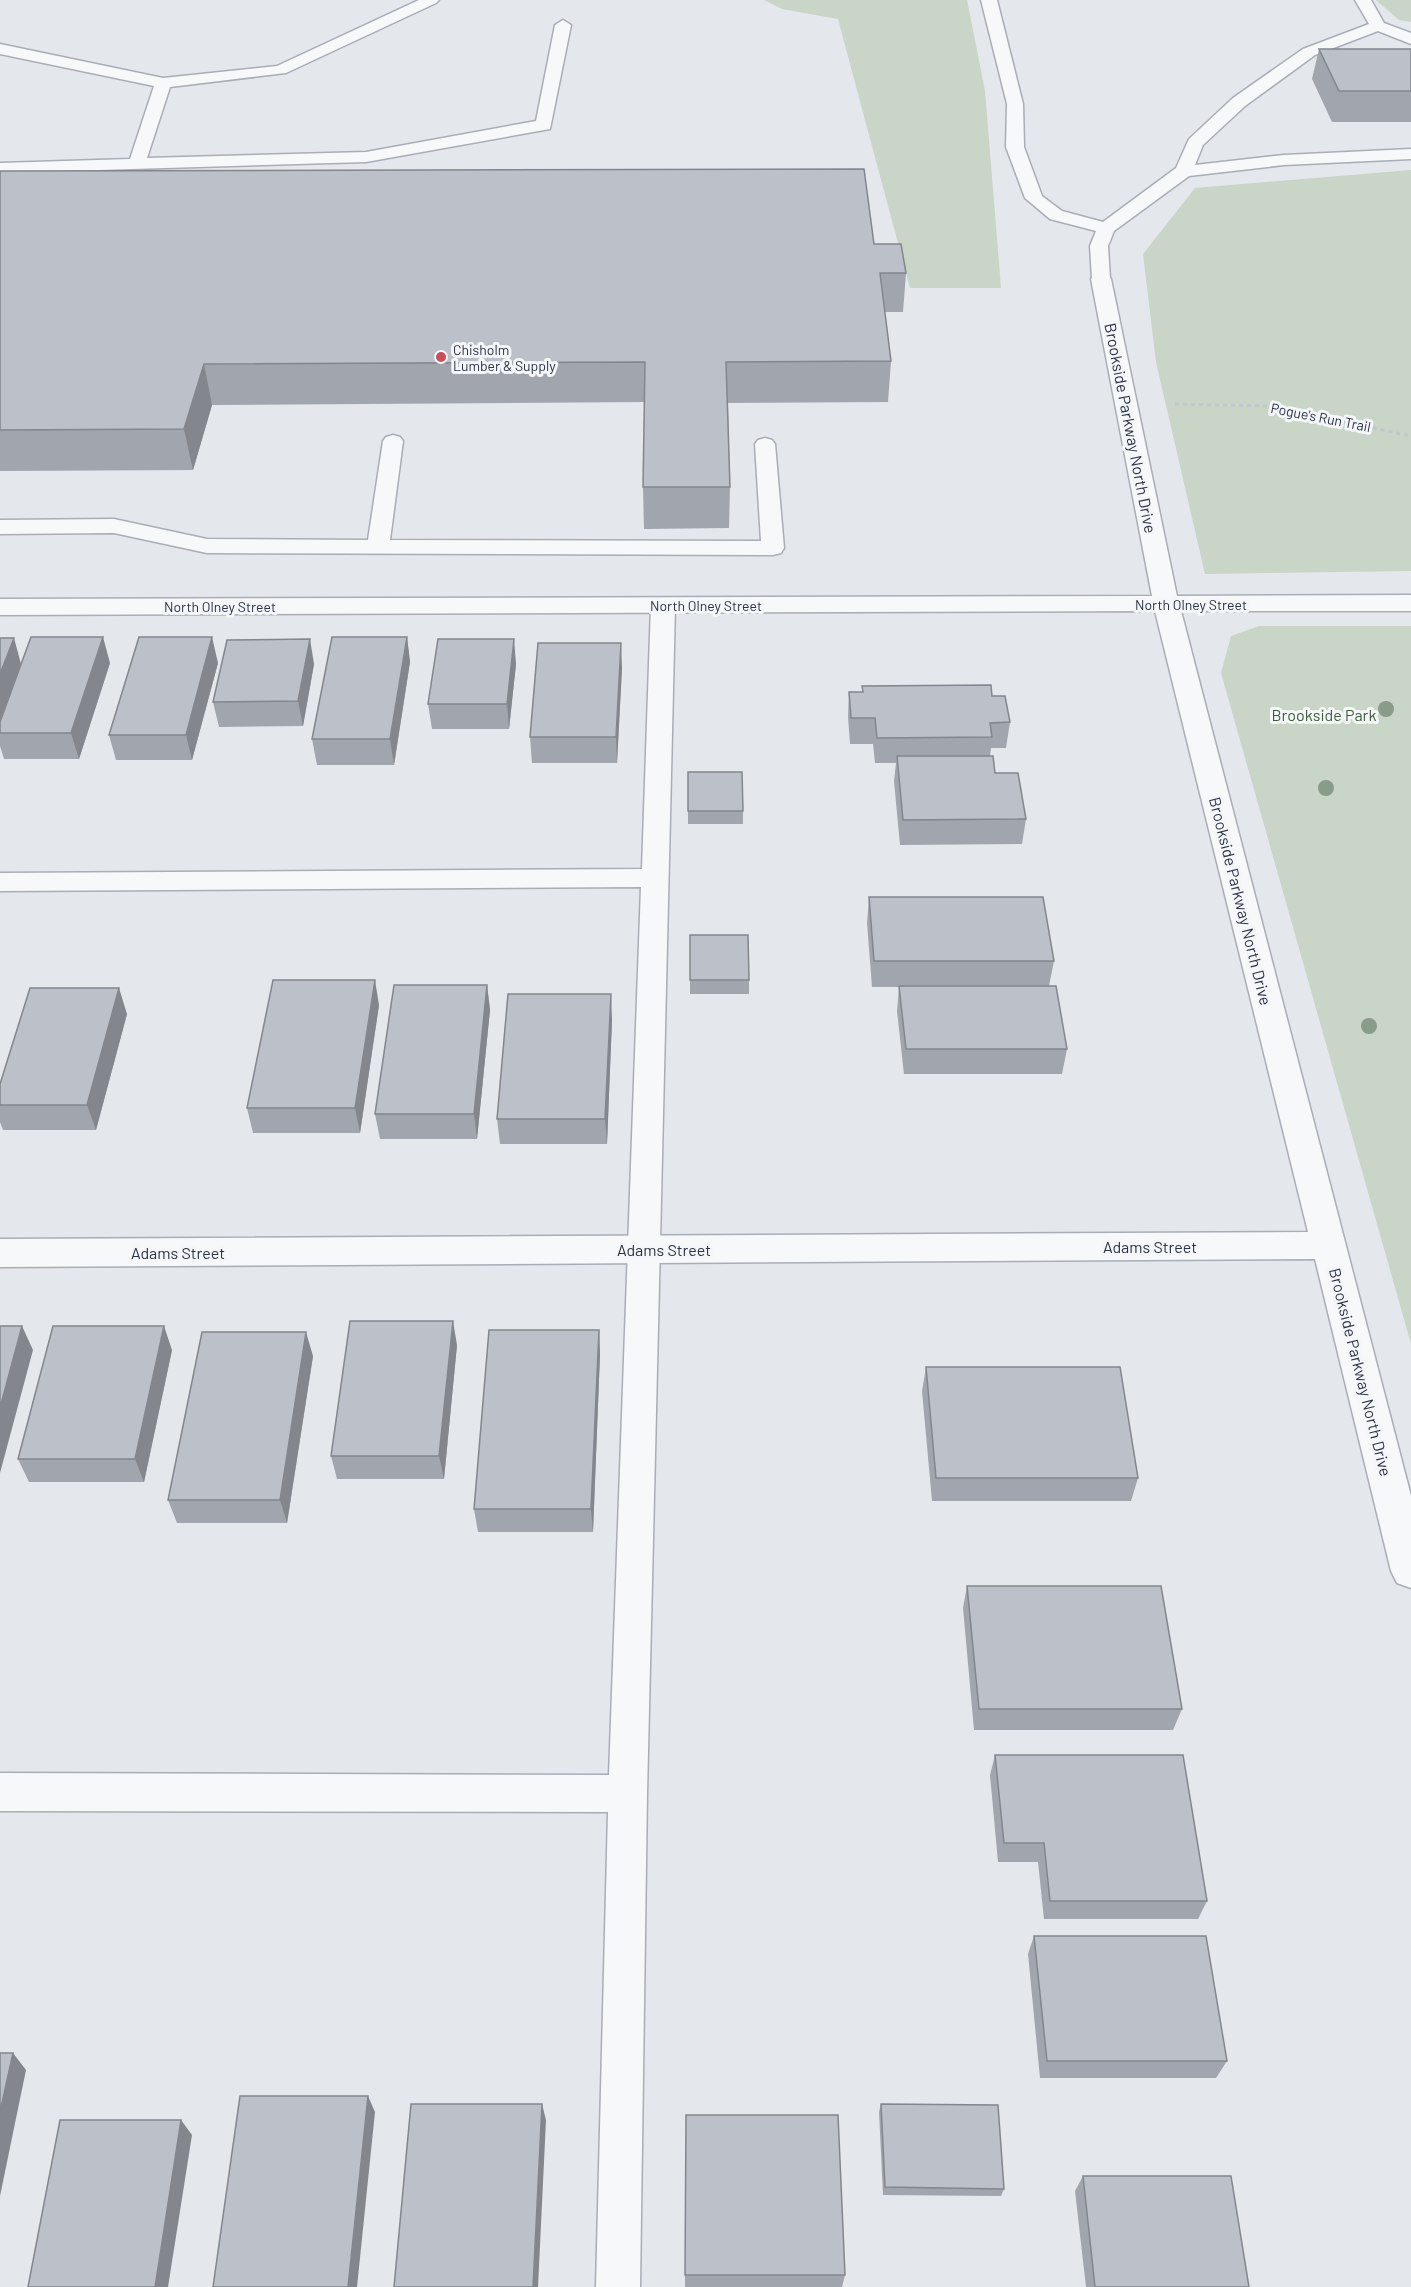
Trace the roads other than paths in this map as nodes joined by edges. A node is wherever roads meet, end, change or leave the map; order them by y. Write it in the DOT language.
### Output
graph roads {
  1 [pos="431,0"];
  2 [pos="989,0"];
  3 [pos="1363,0"];
  4 [pos="563,25"];
  5 [pos="1378,26"];
  6 [pos="1411,39"];
  7 [pos="0,50"];
  8 [pos="163,83"];
  9 [pos="1411,154"];
  10 [pos="137,164"];
  11 [pos="0,168"];
  12 [pos="1184,171"];
  13 [pos="1106,228"];
  14 [pos="1101,279"];
  15 [pos="393,441"];
  16 [pos="765,444"];
  17 [pos="0,527"];
  18 [pos="378,546"];
  19 [pos="1411,603"];
  20 [pos="1166,604"];
  21 [pos="663,605"];
  22 [pos="0,607"];
  23 [pos="656,878"];
  24 [pos="0,882"];
  25 [pos="1328,1245"];
  26 [pos="645,1249"];
  27 [pos="0,1253"];
  28 [pos="1411,1570"];
  29 [pos="0,1792"];
  30 [pos="628,1794"];
  31 [pos="618,2287"];
  1 -- 8 [label="lane"];
  2 -- 13 [label="lane"];
  3 -- 5 [label="lane"];
  4 -- 10 [label="lane"];
  5 -- 6 [label="lane"];
  5 -- 12 [label="lane"];
  7 -- 8 [label="lane"];
  8 -- 10 [label="lane"];
  9 -- 12 [label="lane"];
  10 -- 11 [label="lane"];
  12 -- 13 [label="lane"];
  13 -- 14 [label="lane, Brookside Parkway North Drive"];
  14 -- 20 [label="street, Brookside Parkway North Drive"];
  15 -- 18 [label="lane"];
  16 -- 18 [label="lane"];
  17 -- 18 [label="lane"];
  19 -- 20 [label="street, North Olney Street"];
  20 -- 21 [label="street, North Olney Street"];
  20 -- 25 [label="street, Brookside Parkway North Drive"];
  21 -- 22 [label="street, North Olney Street"];
  21 -- 23 [label="lane"];
  23 -- 24 [label="lane"];
  23 -- 26 [label="lane"];
  25 -- 26 [label="street, Adams Street"];
  25 -- 28 [label="street, Brookside Parkway North Drive"];
  26 -- 27 [label="street, Adams Street"];
  26 -- 30 [label="lane"];
  29 -- 30 [label="lane"];
  30 -- 31 [label="lane"];
}
